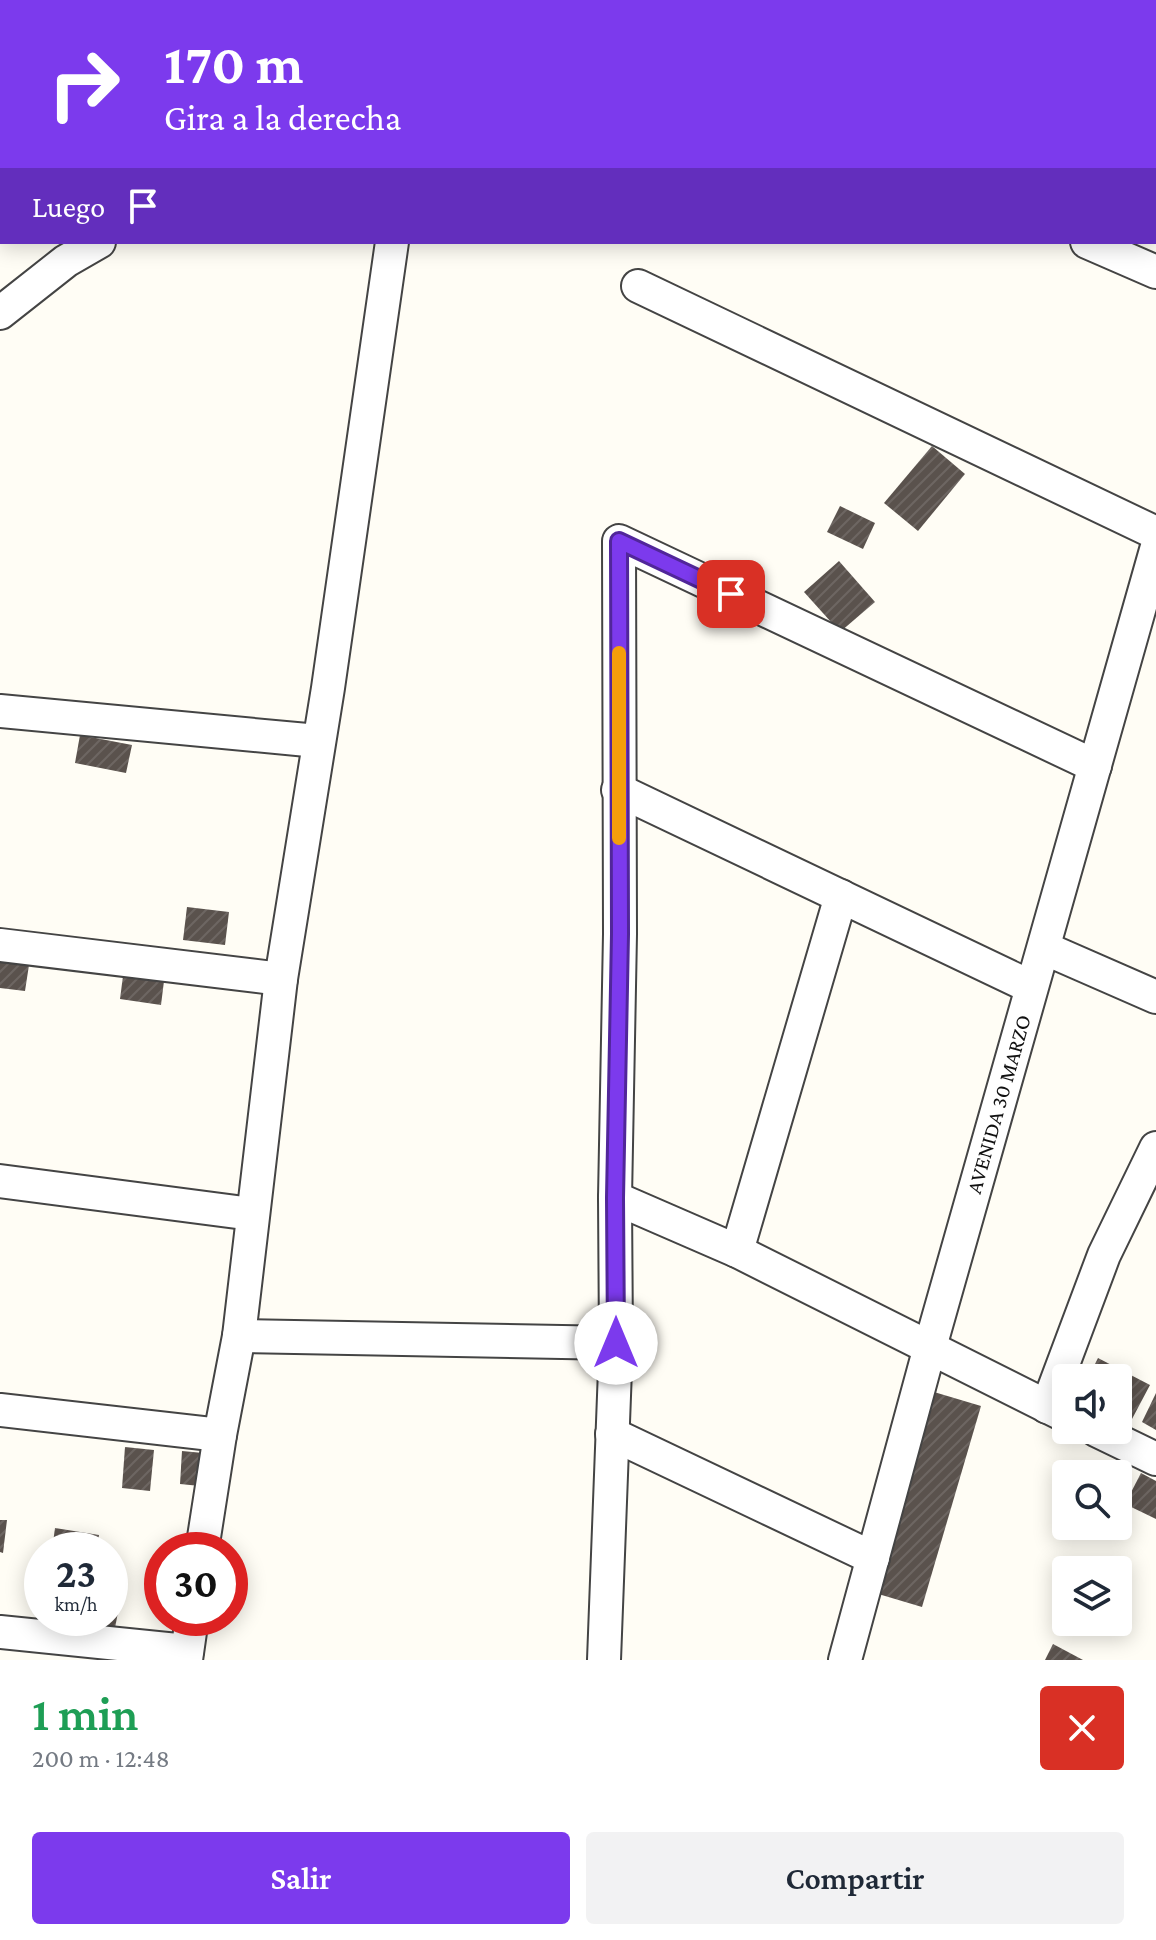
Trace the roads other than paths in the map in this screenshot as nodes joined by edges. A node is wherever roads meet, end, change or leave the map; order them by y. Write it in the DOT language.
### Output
graph roads {
  1 [pos="92,244"];
  2 [pos="392,244"];
  3 [pos="1092,244"];
  4 [pos="63,252"];
  5 [pos="1156,272"];
  6 [pos="638,286"];
  7 [pos="0,313"];
  8 [pos="1156,533"];
  9 [pos="1156,550"];
  10 [pos="0,711"];
  11 [pos="318,741"];
  12 [pos="1095,766"];
  13 [pos="618,790"];
  14 [pos="841,896"];
  15 [pos="0,945"];
  16 [pos="1044,948"];
  17 [pos="281,979"];
  18 [pos="1031,987"];
  19 [pos="1156,997"];
  20 [pos="1156,1148"];
  21 [pos="0,1181"];
  22 [pos="615,1198"];
  23 [pos="252,1214"];
  24 [pos="737,1251"];
  25 [pos="239,1336"];
  26 [pos="616,1343"];
  27 [pos="930,1347"];
  28 [pos="1071,1364"];
  29 [pos="1052,1409"];
  30 [pos="0,1410"];
  31 [pos="612,1434"];
  32 [pos="220,1435"];
  33 [pos="1125,1444"];
  34 [pos="1156,1459"];
  35 [pos="205,1532"];
  36 [pos="873,1558"];
  37 [pos="0,1632"];
  38 [pos="189,1636"];
  39 [pos="186,1656"];
  40 [pos="604,1660"];
  41 [pos="845,1660"];
  1 -- 4 [label="street"];
  2 -- 11 [label="street"];
  3 -- 5 [label="street"];
  4 -- 7 [label="street"];
  6 -- 8 [label="street"];
  9 -- 12 [label="street, AVENIDA 30 MARZO"];
  10 -- 11 [label="street"];
  11 -- 17 [label="street"];
  12 -- 13 [label="street"];
  12 -- 16 [label="street, AVENIDA 30 MARZO"];
  13 -- 14 [label="street"];
  13 -- 22 [label="street"];
  14 -- 18 [label="street"];
  14 -- 24 [label="street"];
  15 -- 17 [label="street"];
  16 -- 18 [label="street, AVENIDA 30 MARZO"];
  16 -- 19 [label="street"];
  17 -- 23 [label="street"];
  18 -- 27 [label="street, AVENIDA 30 MARZO"];
  20 -- 28 [label="street"];
  21 -- 23 [label="street"];
  22 -- 24 [label="street"];
  22 -- 26 [label="street"];
  23 -- 25 [label="street"];
  24 -- 27 [label="street"];
  25 -- 26 [label="street"];
  25 -- 32 [label="street"];
  26 -- 31 [label="street"];
  27 -- 29 [label="street"];
  27 -- 36 [label="street, AVENIDA 30 MARZO"];
  30 -- 32 [label="street"];
  31 -- 36 [label="street"];
  31 -- 40 [label="street"];
  32 -- 35 [label="street"];
  33 -- 34 [label="street"];
  36 -- 41 [label="street, AVENIDA 30 MARZO"];
  37 -- 39 [label="street"];
  38 -- 39 [label="street"];
}
